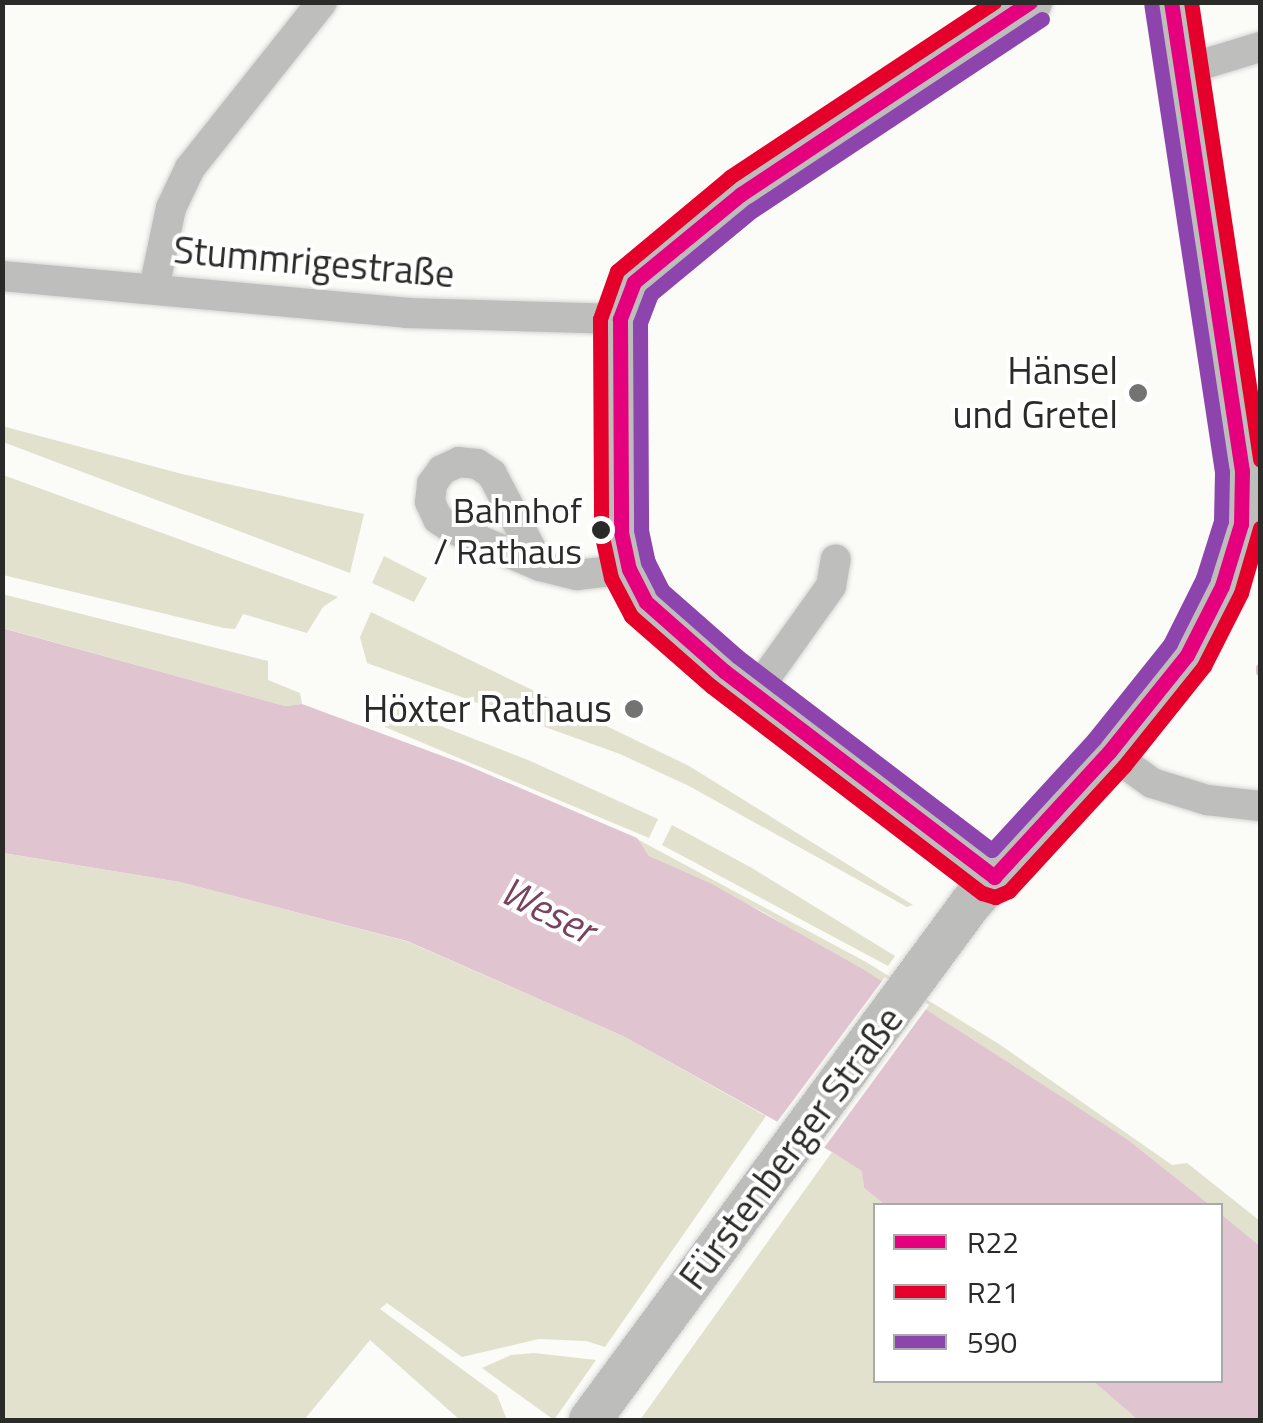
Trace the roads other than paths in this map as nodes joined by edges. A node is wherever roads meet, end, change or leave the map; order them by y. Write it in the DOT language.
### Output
graph roads {
  1 [pos="322,2"];
  2 [pos="1032,2"];
  3 [pos="1171,2"];
  4 [pos="1260,47"];
  5 [pos="1181,71"];
  6 [pos="2,276"];
  7 [pos="154,288"];
  8 [pos="620,319"];
  9 [pos="836,558"];
  10 [pos="540,566"];
  11 [pos="629,569"];
  12 [pos="754,694"];
  13 [pos="1109,752"];
  14 [pos="1260,806"];
  15 [pos="994,878"];
  16 [pos="597,1410"];
  1 -- 7 [label="street"];
  2 -- 8 [label="main road"];
  3 -- 5 [label="main road, Fürstenberger Straße"];
  4 -- 5 [label="street"];
  5 -- 13 [label="main road, Fürstenberger Straße"];
  6 -- 7 [label="street, Stummrigestraße"];
  7 -- 8 [label="street, Stummrigestraße"];
  8 -- 11 [label="main road"];
  9 -- 12 [label="street"];
  10 -- 11 [label="street"];
  11 -- 12 [label="main road"];
  12 -- 15 [label="main road"];
  13 -- 14 [label="street"];
  13 -- 15 [label="main road, Fürstenberger Straße"];
  15 -- 16 [label="main road, Fürstenberger Straße"];
}
